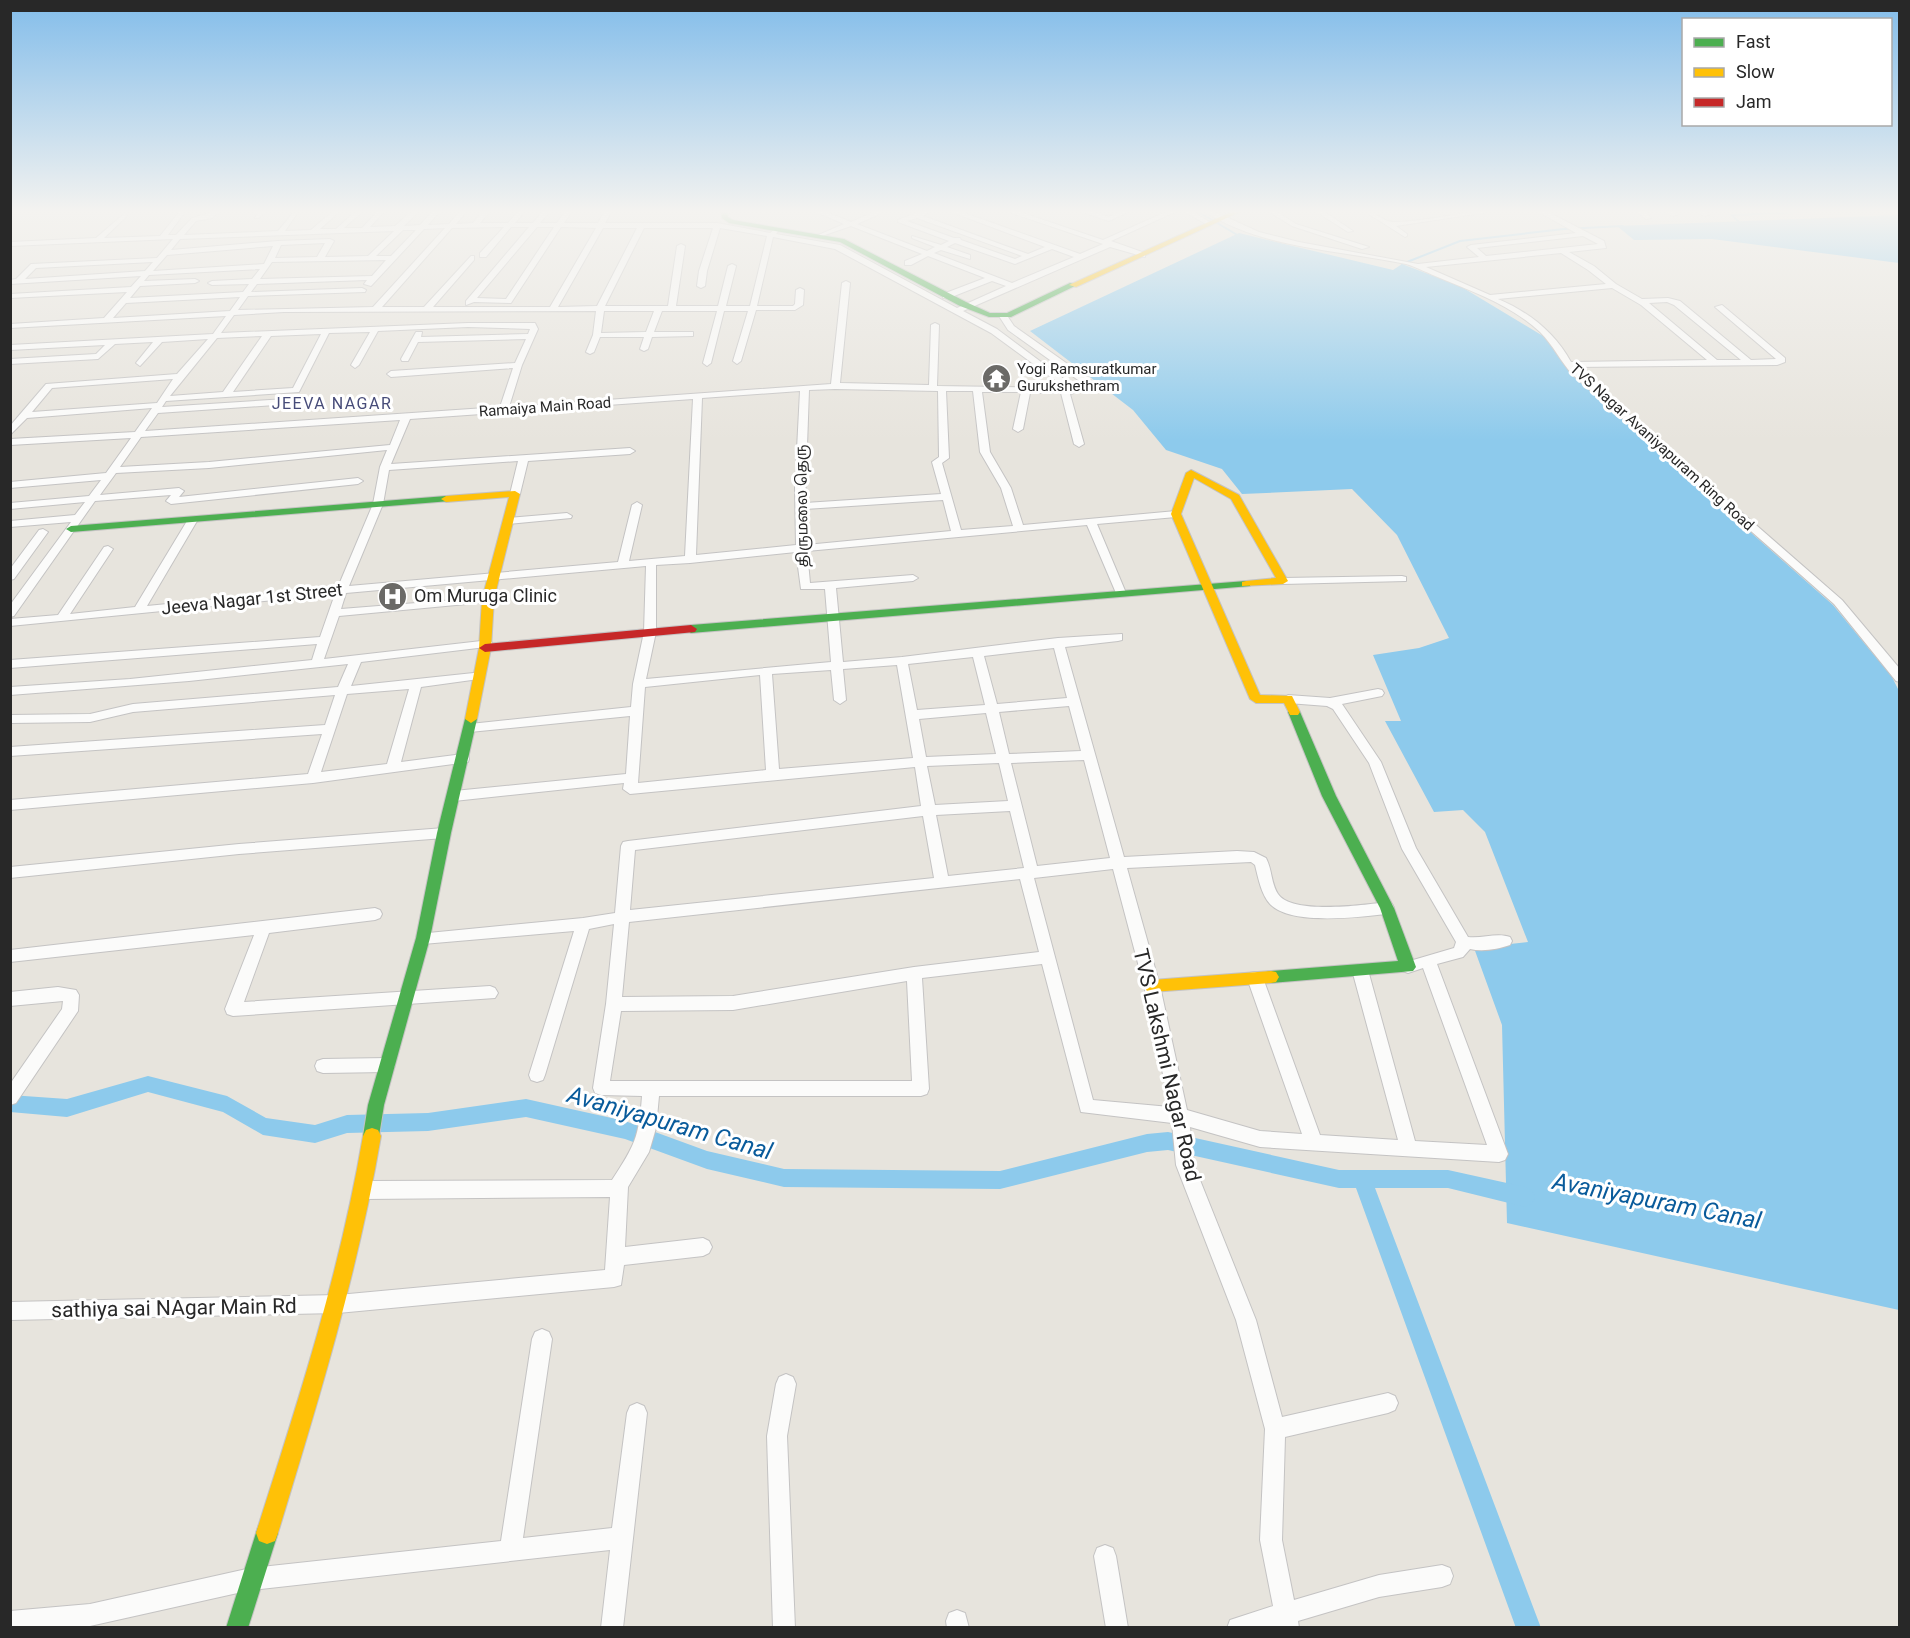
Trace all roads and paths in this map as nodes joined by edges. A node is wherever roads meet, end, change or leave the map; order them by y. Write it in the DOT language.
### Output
graph roads {
  1 [pos="119,287"];
  2 [pos="136,287"];
  3 [pos="251,287"];
  4 [pos="364,287"];
  5 [pos="395,287"];
  6 [pos="446,287"];
  7 [pos="482,287"];
  8 [pos="517,287"];
  9 [pos="565,287"];
  10 [pos="609,287"];
  11 [pos="675,287"];
  12 [pos="727,287"];
  13 [pos="758,287"];
  14 [pos="846,287"];
  15 [pos="921,287"];
  16 [pos="925,287"];
  17 [pos="968,287"];
  18 [pos="1007,287"];
  19 [pos="1068,287"];
  20 [pos="1465,287"];
  21 [pos="1597,287"];
  22 [pos="1616,287"];
  23 [pos="800,290"];
  24 [pos="246,294"];
  25 [pos="10,296"];
  26 [pos="946,296"];
  27 [pos="1488,297"];
  28 [pos="353,300"];
  29 [pos="472,300"];
  30 [pos="124,301"];
  31 [pos="1641,301"];
  32 [pos="1719,306"];
  33 [pos="753,308"];
  34 [pos="600,309"];
  35 [pos="721,309"];
  36 [pos="963,309"];
  37 [pos="375,310"];
  38 [pos="426,310"];
  39 [pos="464,310"];
  40 [pos="552,310"];
  41 [pos="658,310"];
  42 [pos="671,310"];
  43 [pos="232,312"];
  44 [pos="1003,316"];
  45 [pos="108,320"];
  46 [pos="10,326"];
  47 [pos="935,326"];
  48 [pos="422,327"];
  49 [pos="375,330"];
  50 [pos="326,332"];
  51 [pos="268,334"];
  52 [pos="650,334"];
  53 [pos="690,334"];
  54 [pos="597,335"];
  55 [pos="215,336"];
  56 [pos="530,336"];
  57 [pos="160,339"];
  58 [pos="415,340"];
  59 [pos="114,341"];
  60 [pos="10,348"];
  61 [pos="644,349"];
  62 [pos="590,352"];
  63 [pos="405,359"];
  64 [pos="737,361"];
  65 [pos="10,362"];
  66 [pos="140,363"];
  67 [pos="707,363"];
  68 [pos="1750,363"];
  69 [pos="1716,364"];
  70 [pos="355,365"];
  71 [pos="1568,365"];
  72 [pos="518,366"];
  73 [pos="391,374"];
  74 [pos="180,376"];
  75 [pos="835,386"];
  76 [pos="805,388"];
  77 [pos="938,388"];
  78 [pos="977,389"];
  79 [pos="1026,390"];
  80 [pos="1076,390"];
  81 [pos="226,395"];
  82 [pos="698,396"];
  83 [pos="286,402"];
  84 [pos="160,405"];
  85 [pos="504,410"];
  86 [pos="25,415"];
  87 [pos="406,417"];
  88 [pos="1018,429"];
  89 [pos="10,432"];
  90 [pos="138,435"];
  91 [pos="10,442"];
  92 [pos="1079,444"];
  93 [pos="393,447"];
  94 [pos="630,451"];
  95 [pos="524,458"];
  96 [pos="385,467"];
  97 [pos="111,473"];
  98 [pos="358,481"];
  99 [pos="10,485"];
  100 [pos="515,494"];
  101 [pos="947,497"];
  102 [pos="92,499"];
  103 [pos="378,504"];
  104 [pos="10,506"];
  105 [pos="637,506"];
  106 [pos="800,506"];
  107 [pos="1176,514"];
  108 [pos="567,516"];
  109 [pos="192,521"];
  110 [pos="508,521"];
  111 [pos="1091,522"];
  112 [pos="75,523"];
  113 [pos="10,524"];
  114 [pos="1019,529"];
  115 [pos="44,532"];
  116 [pos="957,535"];
  117 [pos="108,549"];
  118 [pos="800,549"];
  119 [pos="690,560"];
  120 [pos="651,563"];
  121 [pos="622,566"];
  122 [pos="10,577"];
  123 [pos="493,578"];
  124 [pos="914,578"];
  125 [pos="1402,579"];
  126 [pos="1283,581"];
  127 [pos="830,585"];
  128 [pos="1205,587"];
  129 [pos="342,590"];
  130 [pos="1121,593"];
  131 [pos="488,599"];
  132 [pos="138,610"];
  133 [pos="334,613"];
  134 [pos="10,614"];
  135 [pos="832,617"];
  136 [pos="61,618"];
  137 [pos="10,623"];
  138 [pos="650,632"];
  139 [pos="1118,637"];
  140 [pos="323,639"];
  141 [pos="1058,642"];
  142 [pos="486,646"];
  143 [pos="978,654"];
  144 [pos="356,660"];
  145 [pos="902,661"];
  146 [pos="10,664"];
  147 [pos="316,665"];
  148 [pos="836,666"];
  149 [pos="766,671"];
  150 [pos="479,675"];
  151 [pos="1899,678"];
  152 [pos="416,684"];
  153 [pos="639,684"];
  154 [pos="343,689"];
  155 [pos="10,691"];
  156 [pos="1378,693"];
  157 [pos="1288,699"];
  158 [pos="840,700"];
  159 [pos="1074,701"];
  160 [pos="1330,702"];
  161 [pos="992,708"];
  162 [pos="637,711"];
  163 [pos="912,715"];
  164 [pos="10,719"];
  165 [pos="470,728"];
  166 [pos="328,729"];
  167 [pos="10,752"];
  168 [pos="1089,755"];
  169 [pos="463,759"];
  170 [pos="1005,760"];
  171 [pos="920,762"];
  172 [pos="393,766"];
  173 [pos="773,774"];
  174 [pos="313,778"];
  175 [pos="632,778"];
  176 [pos="454,796"];
  177 [pos="10,806"];
  178 [pos="1016,806"];
  179 [pos="929,810"];
  180 [pos="444,834"];
  181 [pos="1118,863"];
  182 [pos="10,873"];
  183 [pos="1029,873"];
  184 [pos="942,883"];
  185 [pos="1387,908"];
  186 [pos="375,914"];
  187 [pos="623,917"];
  188 [pos="583,924"];
  189 [pos="264,928"];
  190 [pos="423,938"];
  191 [pos="1505,941"];
  192 [pos="1463,942"];
  193 [pos="10,956"];
  194 [pos="1047,957"];
  195 [pos="1428,960"];
  196 [pos="1408,967"];
  197 [pos="1360,970"];
  198 [pos="914,973"];
  199 [pos="1256,978"];
  200 [pos="1152,986"];
  201 [pos="490,993"];
  202 [pos="10,999"];
  203 [pos="405,1000"];
  204 [pos="614,1004"];
  205 [pos="387,1065"];
  206 [pos="323,1066"];
  207 [pos="537,1076"];
  208 [pos="651,1089"];
  209 [pos="10,1098"];
  210 [pos="1180,1116"];
  211 [pos="1314,1143"];
  212 [pos="1408,1149"];
  213 [pos="619,1185"];
  214 [pos="364,1190"];
  215 [pos="703,1247"];
  216 [pos="615,1257"];
  217 [pos="338,1304"];
  218 [pos="10,1311"];
  219 [pos="542,1339"];
  220 [pos="786,1384"];
  221 [pos="1388,1403"];
  222 [pos="637,1413"];
  223 [pos="1275,1429"];
  224 [pos="622,1538"];
  225 [pos="510,1550"];
  226 [pos="1105,1556"];
  227 [pos="1442,1576"];
  228 [pos="251,1580"];
  229 [pos="1287,1621"];
  230 [pos="10,1622"];
  231 [pos="237,1628"];
  232 [pos="612,1628"];
  233 [pos="784,1628"];
  234 [pos="1117,1628"];
  235 [pos="1238,1628"];
  1 -- 25 [label="street"];
  2 -- 30 [label="street"];
  3 -- 24 [label="street"];
  4 -- 28 [label="street"];
  5 -- 37 [label="street"];
  6 -- 38 [label="street"];
  7 -- 29 [label="street"];
  8 -- 29 [label="street"];
  9 -- 40 [label="street"];
  10 -- 34 [label="street"];
  11 -- 42 [label="street"];
  12 -- 35 [label="street"];
  13 -- 33 [label="street"];
  14 -- 75 [label="street"];
  15 -- 36 [label="street"];
  16 -- 26 [label="street"];
  17 -- 26 [label="street"];
  18 -- 36 [label="street"];
  19 -- 44 [label="street"];
  20 -- 27 [label="street, TVS Nagar Avaniyapuram Ring Road"];
  21 -- 27 [label="street"];
  22 -- 31 [label="street"];
  23 -- 33 [label="street"];
  24 -- 28 [label="street"];
  24 -- 30 [label="street"];
  24 -- 43 [label="street"];
  26 -- 36 [label="street"];
  27 -- 71 [label="street, TVS Nagar Avaniyapuram Ring Road"];
  28 -- 37 [label="street"];
  28 -- 43 [label="street"];
  29 -- 39 [label="street"];
  30 -- 45 [label="street"];
  31 -- 68 [label="street"];
  31 -- 69 [label="street"];
  32 -- 68 [label="street"];
  33 -- 35 [label="street"];
  33 -- 64 [label="street"];
  34 -- 40 [label="street"];
  34 -- 41 [label="street"];
  34 -- 54 [label="street"];
  35 -- 42 [label="street"];
  35 -- 67 [label="street"];
  36 -- 44 [label="street"];
  36 -- 80 [label="street"];
  37 -- 38 [label="street"];
  38 -- 39 [label="street"];
  39 -- 40 [label="street"];
  41 -- 42 [label="street"];
  41 -- 52 [label="street"];
  43 -- 45 [label="street"];
  43 -- 55 [label="street"];
  44 -- 80 [label="street"];
  45 -- 46 [label="street"];
  47 -- 77 [label="street"];
  48 -- 49 [label="street"];
  48 -- 56 [label="street"];
  48 -- 58 [label="street"];
  49 -- 50 [label="street"];
  49 -- 70 [label="street"];
  50 -- 51 [label="street"];
  50 -- 81 [label="street"];
  51 -- 55 [label="street"];
  51 -- 81 [label="street"];
  52 -- 53 [label="street"];
  52 -- 54 [label="street"];
  52 -- 61 [label="street"];
  54 -- 62 [label="street"];
  55 -- 57 [label="street"];
  55 -- 74 [label="street"];
  56 -- 58 [label="street"];
  56 -- 72 [label="street"];
  57 -- 59 [label="street"];
  57 -- 66 [label="street"];
  58 -- 63 [label="street"];
  59 -- 60 [label="street"];
  59 -- 65 [label="street"];
  68 -- 69 [label="street"];
  69 -- 71 [label="street"];
  71 -- 151 [label="street, TVS Nagar Avaniyapuram Ring Road"];
  72 -- 73 [label="street"];
  72 -- 85 [label="street"];
  74 -- 84 [label="street"];
  74 -- 86 [label="street"];
  75 -- 76 [label="street, Ramaiya Main Road"];
  75 -- 77 [label="street, Ramaiya Main Road"];
  76 -- 82 [label="street, Ramaiya Main Road"];
  76 -- 106 [label="street, திருமலை தெரு"];
  77 -- 78 [label="street, Ramaiya Main Road"];
  77 -- 101 [label="street"];
  78 -- 79 [label="street, Ramaiya Main Road"];
  78 -- 114 [label="street"];
  79 -- 80 [label="street, Ramaiya Main Road"];
  79 -- 88 [label="street"];
  80 -- 92 [label="street"];
  81 -- 84 [label="street"];
  82 -- 85 [label="street, Ramaiya Main Road"];
  82 -- 119 [label="street"];
  83 -- 84 [label="street"];
  84 -- 86 [label="street"];
  84 -- 90 [label="street"];
  85 -- 87 [label="street, Ramaiya Main Road"];
  86 -- 89 [label="street"];
  87 -- 90 [label="street, Ramaiya Main Road"];
  87 -- 93 [label="street"];
  90 -- 91 [label="street, Ramaiya Main Road"];
  90 -- 97 [label="street"];
  93 -- 96 [label="street"];
  93 -- 97 [label="street"];
  94 -- 95 [label="street"];
  95 -- 96 [label="street"];
  95 -- 100 [label="street"];
  96 -- 103 [label="street"];
  97 -- 99 [label="street"];
  97 -- 102 [label="street"];
  98 -- 102 [label="street"];
  100 -- 103 [label="street"];
  100 -- 110 [label="street"];
  101 -- 106 [label="street"];
  101 -- 116 [label="street"];
  102 -- 104 [label="street"];
  102 -- 112 [label="street"];
  103 -- 109 [label="street"];
  103 -- 129 [label="street"];
  105 -- 121 [label="street"];
  106 -- 118 [label="street, திருமலை தெரு"];
  107 -- 111 [label="street, Jeeva Nagar 1st Street"];
  107 -- 126 [label="street"];
  107 -- 128 [label="street"];
  108 -- 110 [label="street"];
  109 -- 112 [label="street"];
  109 -- 132 [label="street"];
  110 -- 123 [label="street"];
  111 -- 114 [label="street, Jeeva Nagar 1st Street"];
  111 -- 130 [label="street"];
  112 -- 113 [label="street"];
  112 -- 134 [label="street"];
  114 -- 116 [label="street, Jeeva Nagar 1st Street"];
  115 -- 122 [label="street"];
  116 -- 118 [label="street, Jeeva Nagar 1st Street"];
  117 -- 136 [label="street"];
  118 -- 119 [label="street, Jeeva Nagar 1st Street"];
  118 -- 127 [label="street, திருமலை தெரு"];
  119 -- 120 [label="street, Jeeva Nagar 1st Street"];
  120 -- 121 [label="street, Jeeva Nagar 1st Street"];
  120 -- 138 [label="street"];
  121 -- 123 [label="street, Jeeva Nagar 1st Street"];
  123 -- 129 [label="street, Jeeva Nagar 1st Street"];
  123 -- 131 [label="street"];
  124 -- 127 [label="street, திருமலை தெரு"];
  125 -- 126 [label="street"];
  126 -- 128 [label="street"];
  127 -- 135 [label="street"];
  128 -- 130 [label="street"];
  128 -- 157 [label="street"];
  129 -- 132 [label="street, Jeeva Nagar 1st Street"];
  129 -- 133 [label="street"];
  130 -- 135 [label="street"];
  131 -- 133 [label="street"];
  131 -- 142 [label="street"];
  132 -- 136 [label="street, Jeeva Nagar 1st Street"];
  133 -- 140 [label="street"];
  135 -- 138 [label="street"];
  135 -- 148 [label="street"];
  136 -- 137 [label="street, Jeeva Nagar 1st Street"];
  138 -- 142 [label="street"];
  138 -- 153 [label="street"];
  139 -- 141 [label="street"];
  140 -- 146 [label="street"];
  140 -- 147 [label="street"];
  141 -- 143 [label="street"];
  141 -- 159 [label="street, TVS Lakshmi Nagar Road"];
  142 -- 144 [label="street"];
  142 -- 150 [label="street"];
  143 -- 145 [label="street"];
  143 -- 161 [label="street"];
  144 -- 147 [label="street"];
  144 -- 154 [label="street"];
  145 -- 148 [label="street"];
  145 -- 163 [label="street"];
  147 -- 155 [label="street"];
  148 -- 149 [label="street"];
  148 -- 158 [label="street"];
  149 -- 153 [label="street"];
  149 -- 173 [label="street"];
  150 -- 152 [label="street"];
  150 -- 165 [label="street"];
  152 -- 154 [label="street"];
  152 -- 172 [label="street"];
  153 -- 162 [label="street"];
  154 -- 164 [label="street"];
  154 -- 166 [label="street"];
  156 -- 160 [label="street"];
  157 -- 160 [label="street"];
  157 -- 185 [label="street"];
  159 -- 161 [label="street"];
  159 -- 168 [label="street, TVS Lakshmi Nagar Road"];
  160 -- 192 [label="street"];
  161 -- 163 [label="street"];
  161 -- 170 [label="street"];
  162 -- 165 [label="street"];
  162 -- 175 [label="street"];
  163 -- 171 [label="street"];
  165 -- 169 [label="street"];
  166 -- 167 [label="street"];
  166 -- 174 [label="street"];
  168 -- 170 [label="street"];
  168 -- 181 [label="street, TVS Lakshmi Nagar Road"];
  169 -- 172 [label="street"];
  169 -- 176 [label="street"];
  170 -- 171 [label="street"];
  170 -- 178 [label="street"];
  171 -- 173 [label="street"];
  171 -- 179 [label="street"];
  172 -- 174 [label="street"];
  173 -- 175 [label="street"];
  174 -- 177 [label="street"];
  175 -- 176 [label="street"];
  176 -- 180 [label="street"];
  178 -- 179 [label="street"];
  178 -- 183 [label="street"];
  179 -- 184 [label="street"];
  179 -- 187 [label="street"];
  180 -- 182 [label="street"];
  180 -- 190 [label="street"];
  181 -- 183 [label="street"];
  181 -- 185 [label="street"];
  181 -- 200 [label="street, TVS Lakshmi Nagar Road"];
  183 -- 184 [label="street"];
  183 -- 194 [label="street"];
  184 -- 187 [label="street"];
  185 -- 196 [label="street"];
  186 -- 189 [label="street"];
  187 -- 188 [label="street"];
  187 -- 204 [label="street"];
  188 -- 190 [label="street"];
  188 -- 207 [label="street"];
  189 -- 193 [label="street"];
  189 -- 203 [label="street"];
  190 -- 203 [label="street"];
  191 -- 192 [label="street"];
  192 -- 195 [label="street"];
  194 -- 198 [label="street"];
  194 -- 210 [label="street"];
  195 -- 196 [label="street"];
  195 -- 212 [label="street"];
  196 -- 197 [label="street"];
  197 -- 199 [label="street"];
  197 -- 212 [label="street"];
  198 -- 204 [label="street"];
  198 -- 208 [label="street"];
  199 -- 200 [label="street"];
  199 -- 211 [label="street"];
  200 -- 210 [label="street, TVS Lakshmi Nagar Road"];
  201 -- 203 [label="street"];
  202 -- 209 [label="street"];
  203 -- 205 [label="street"];
  204 -- 208 [label="street"];
  205 -- 206 [label="street"];
  205 -- 214 [label="street"];
  208 -- 213 [label="street"];
  210 -- 211 [label="street"];
  210 -- 223 [label="street, TVS Lakshmi Nagar Road"];
  211 -- 212 [label="street"];
  213 -- 214 [label="street"];
  213 -- 216 [label="street"];
  214 -- 217 [label="street"];
  215 -- 216 [label="street"];
  216 -- 217 [label="street, sathiya sai NAgar Main Rd"];
  217 -- 218 [label="street, sathiya sai NAgar Main Rd"];
  217 -- 228 [label="street"];
  219 -- 225 [label="street"];
  220 -- 233 [label="street"];
  221 -- 223 [label="street"];
  222 -- 224 [label="street"];
  223 -- 229 [label="street, TVS Lakshmi Nagar Road"];
  224 -- 225 [label="street"];
  224 -- 232 [label="street"];
  225 -- 228 [label="street"];
  226 -- 234 [label="street"];
  227 -- 229 [label="street"];
  228 -- 230 [label="street"];
  228 -- 231 [label="street"];
  229 -- 235 [label="street"];
}
